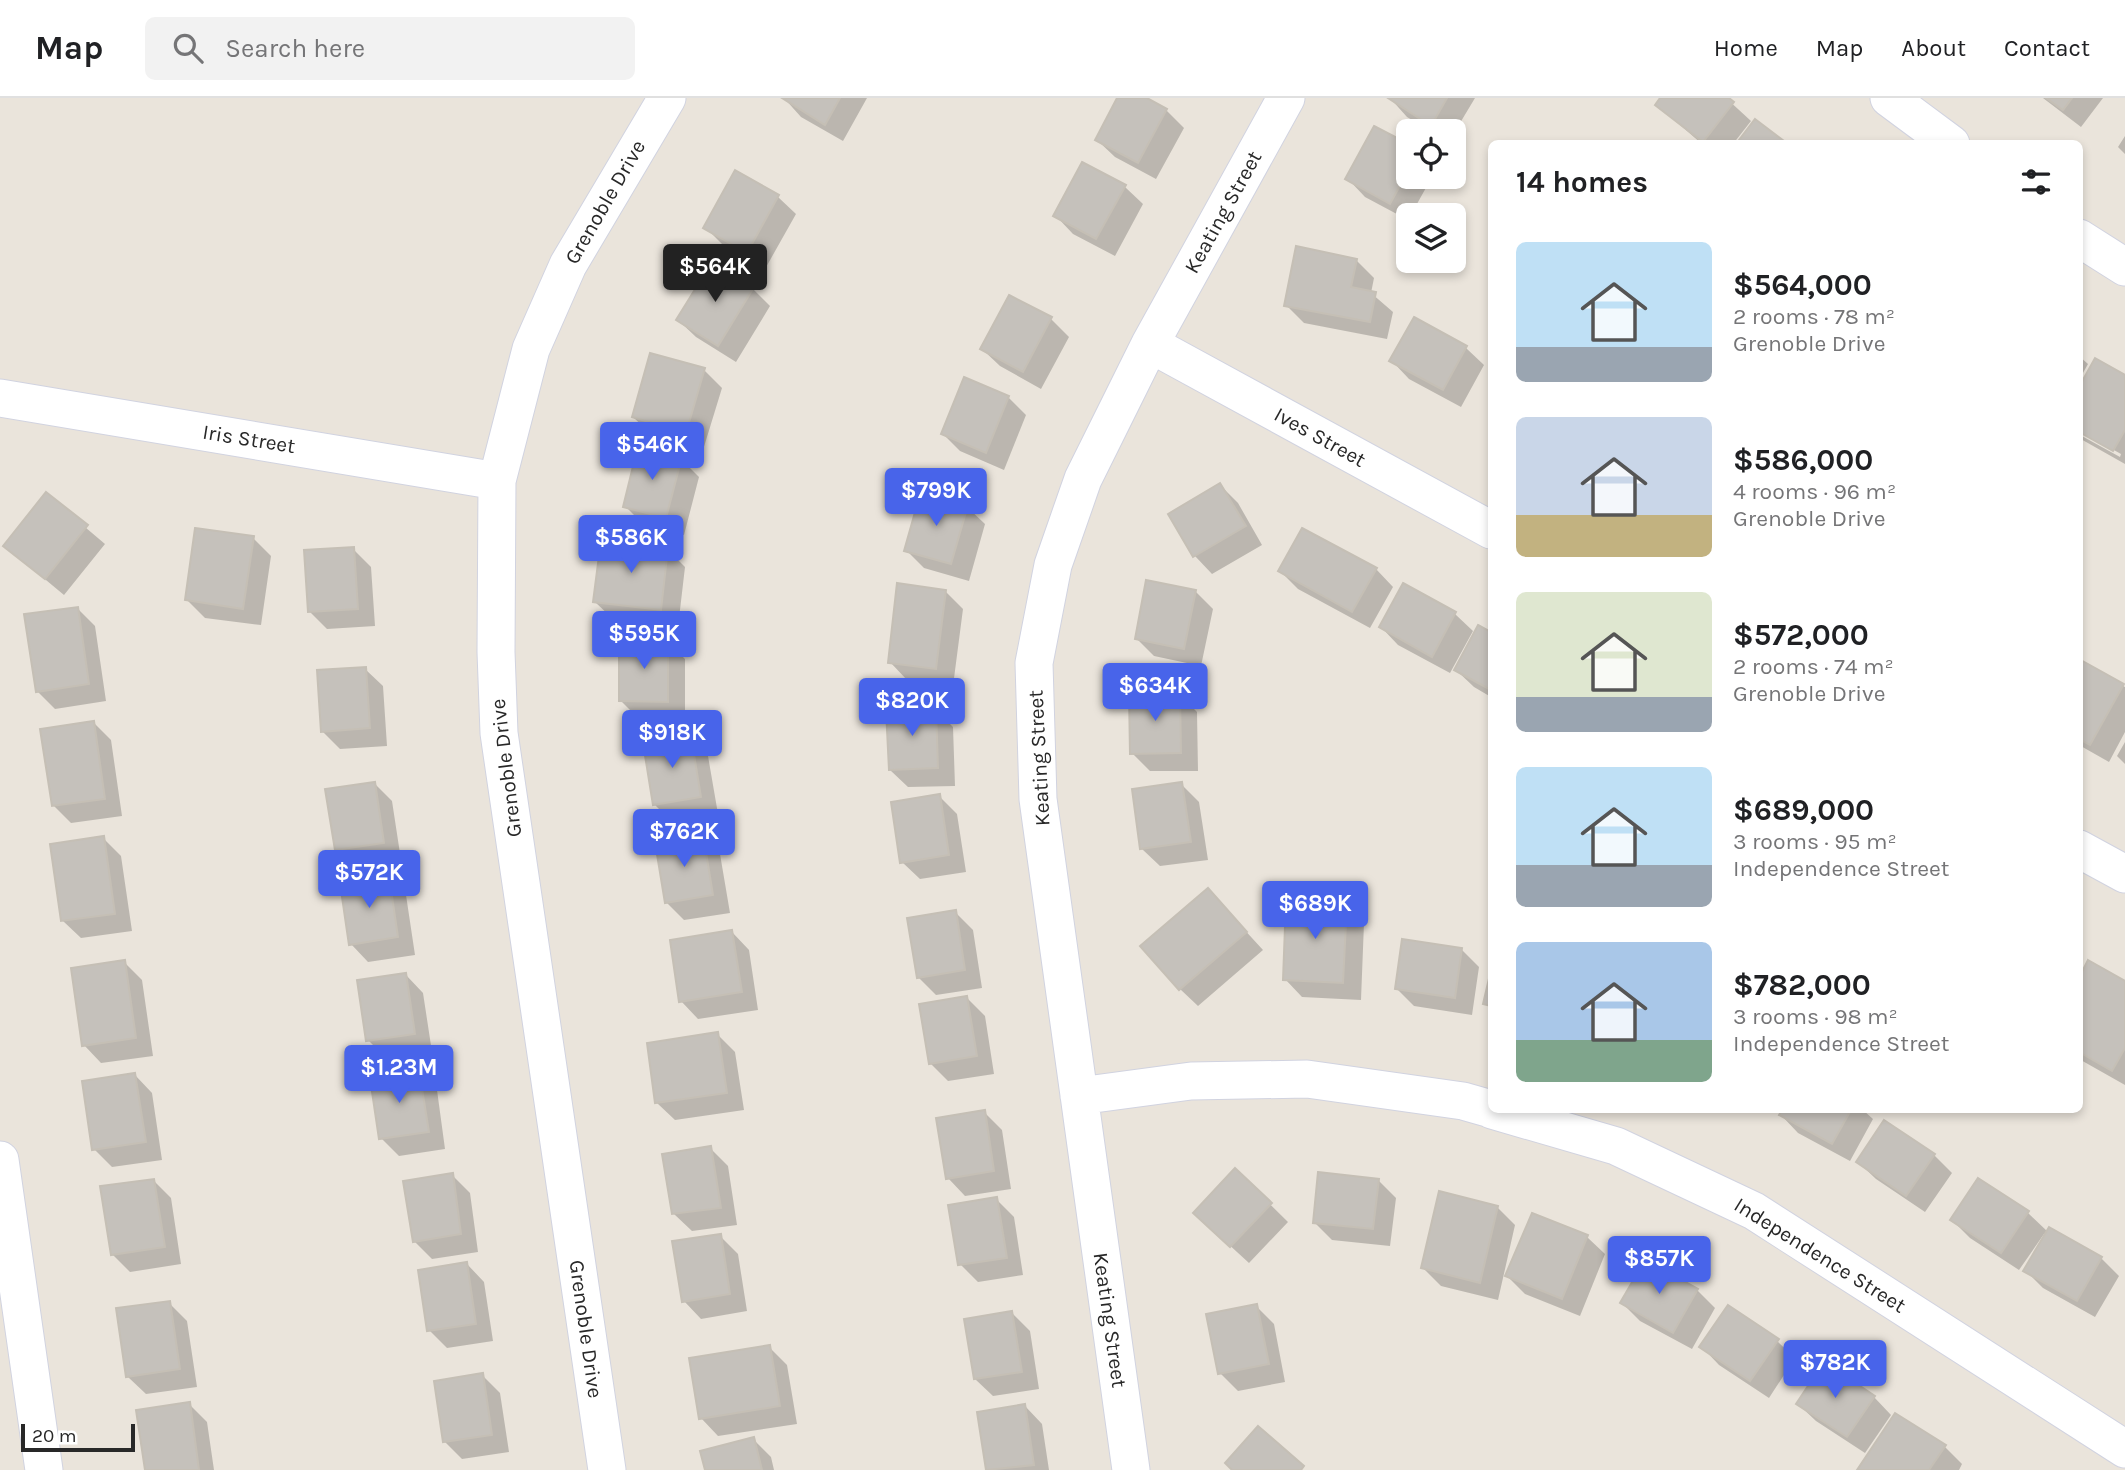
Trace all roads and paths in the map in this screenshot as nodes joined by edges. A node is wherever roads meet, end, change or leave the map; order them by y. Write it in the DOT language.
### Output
graph roads {
  1 [pos="1286,98"];
  2 [pos="1889,98"];
  3 [pos="654,102"];
  4 [pos="1946,140"];
  5 [pos="2083,241"];
  6 [pos="2125,267"];
  7 [pos="1150,344"];
  8 [pos="0,397"];
  9 [pos="497,481"];
  10 [pos="1488,528"];
  11 [pos="2083,851"];
  12 [pos="2125,874"];
  13 [pos="1079,1096"];
  14 [pos="1488,1108"];
  15 [pos="1505,1113"];
  16 [pos="0,1160"];
  17 [pos="2125,1449"];
  18 [pos="44,1470"];
  19 [pos="607,1470"];
  20 [pos="1131,1470"];
  1 -- 7 [label="street, Keating Street"];
  2 -- 4 [label="street"];
  3 -- 9 [label="street, Grenoble Drive"];
  5 -- 6 [label="street"];
  7 -- 10 [label="street, Ives Street"];
  7 -- 13 [label="street, Keating Street"];
  8 -- 9 [label="street, Iris Street"];
  9 -- 19 [label="street, Grenoble Drive"];
  11 -- 12 [label="street"];
  13 -- 14 [label="street, Independence Street"];
  13 -- 20 [label="street, Keating Street"];
  15 -- 17 [label="street, Independence Street"];
  16 -- 18 [label="street"];
}
